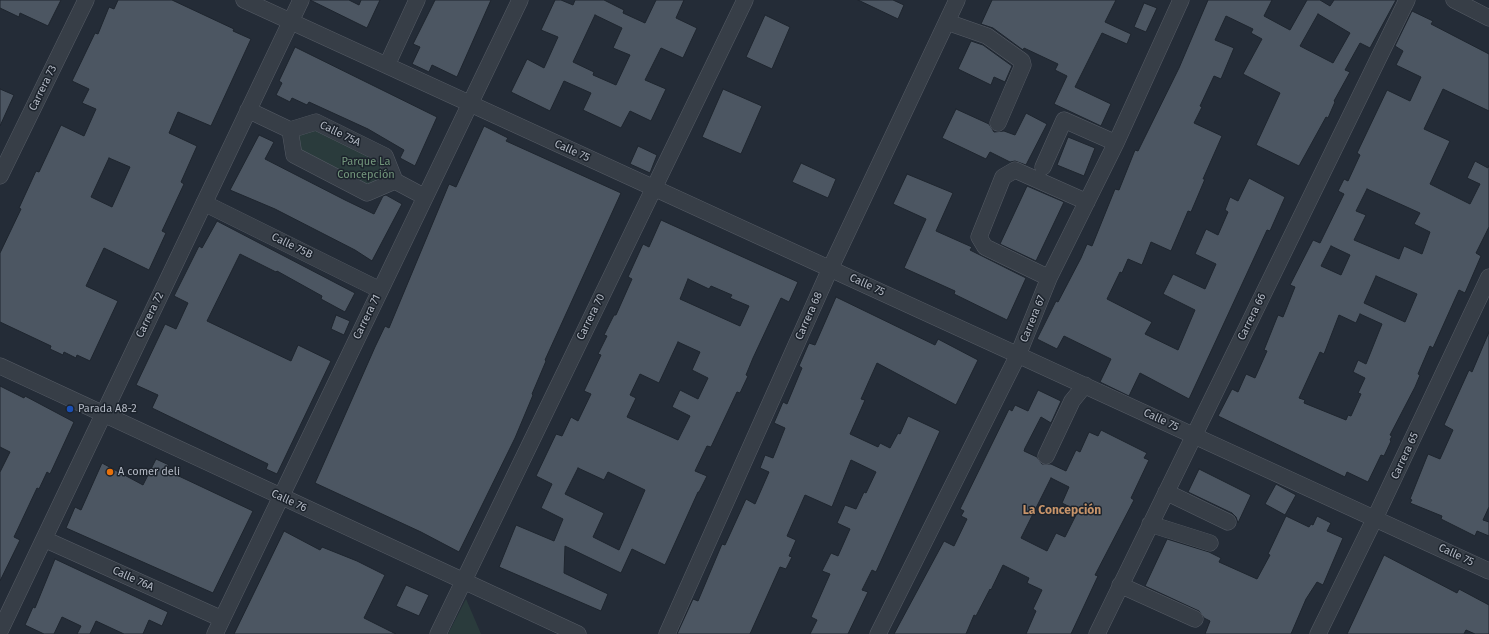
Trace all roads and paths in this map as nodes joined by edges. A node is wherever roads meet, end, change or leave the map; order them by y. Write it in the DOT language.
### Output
graph roads {
  1 [pos="86,0"];
  2 [pos="244,0"];
  3 [pos="301,0"];
  4 [pos="417,0"];
  5 [pos="520,0"];
  6 [pos="745,0"];
  7 [pos="957,0"];
  8 [pos="1181,0"];
  9 [pos="1407,0"];
  10 [pos="1454,0"];
  11 [pos="1489,18"];
  12 [pos="291,21"];
  13 [pos="947,22"];
  14 [pos="387,65"];
  15 [pos="470,104"];
  16 [pos="248,110"];
  17 [pos="998,122"];
  18 [pos="290,130"];
  19 [pos="1116,143"];
  20 [pos="1042,167"];
  21 [pos="0,176"];
  22 [pos="395,181"];
  23 [pos="654,188"];
  24 [pos="425,197"];
  25 [pos="1087,202"];
  26 [pos="204,203"];
  27 [pos="830,269"];
  28 [pos="1489,277"];
  29 [pos="1049,278"];
  30 [pos="380,290"];
  31 [pos="1018,355"];
  32 [pos="0,366"];
  33 [pos="1084,385"];
  34 [pos="104,414"];
  35 [pos="1194,435"];
  36 [pos="1046,456"];
  37 [pos="1166,492"];
  38 [pos="281,497"];
  39 [pos="1375,518"];
  40 [pos="1228,522"];
  41 [pos="1150,524"];
  42 [pos="44,539"];
  43 [pos="1210,543"];
  44 [pos="1489,571"];
  45 [pos="464,581"];
  46 [pos="1120,585"];
  47 [pos="222,619"];
  48 [pos="1195,619"];
  49 [pos="0,631"];
  50 [pos="215,634"];
  51 [pos="438,634"];
  52 [pos="578,634"];
  53 [pos="667,634"];
  54 [pos="878,634"];
  55 [pos="1097,634"];
  56 [pos="1318,634"];
  1 -- 21 [label="street, Carrera 73"];
  2 -- 12 [label="street, Calle 75"];
  3 -- 12 [label="street, Carrera 72"];
  4 -- 14 [label="street"];
  5 -- 15 [label="street, Carrera 71"];
  6 -- 23 [label="street, Carrera 70"];
  7 -- 13 [label="street, Carrera 68"];
  8 -- 19 [label="street, Carrera 67"];
  9 -- 35 [label="street, Carrera 66"];
  10 -- 11 [label="street"];
  12 -- 14 [label="street, Calle 75"];
  12 -- 16 [label="street, Carrera 72"];
  13 -- 17 [label="street"];
  13 -- 27 [label="street, Carrera 68"];
  14 -- 15 [label="street, Calle 75"];
  15 -- 23 [label="street, Calle 75"];
  15 -- 24 [label="street, Carrera 71"];
  16 -- 18 [label="street"];
  16 -- 26 [label="street, Carrera 72"];
  18 -- 22 [label="street, Calle 75A"];
  18 -- 22 [label="street"];
  19 -- 20 [label="street"];
  19 -- 25 [label="street, Carrera 67"];
  22 -- 24 [label="street"];
  23 -- 27 [label="street, Calle 75"];
  23 -- 45 [label="street, Carrera 70"];
  24 -- 30 [label="street, Carrera 71"];
  25 -- 29 [label="street, Carrera 67"];
  25 -- 29 [label="street"];
  26 -- 30 [label="street, Calle 75B"];
  26 -- 34 [label="street, Carrera 72"];
  27 -- 31 [label="street, Calle 75"];
  27 -- 53 [label="street, Carrera 68"];
  28 -- 39 [label="street, Carrera 65"];
  29 -- 31 [label="street, Carrera 67"];
  30 -- 38 [label="street, Carrera 71"];
  31 -- 33 [label="street, Calle 75"];
  31 -- 54 [label="street, Carrera 67"];
  32 -- 34 [label="street, Calle 76"];
  33 -- 35 [label="street, Calle 75"];
  33 -- 36 [label="street"];
  34 -- 38 [label="street, Calle 76"];
  34 -- 42 [label="street, Carrera 72"];
  35 -- 37 [label="street, Carrera 66"];
  35 -- 39 [label="street, Calle 75"];
  37 -- 40 [label="street"];
  37 -- 41 [label="street, Carrera 66"];
  38 -- 45 [label="street, Calle 76"];
  38 -- 47 [label="street, Carrera 71"];
  39 -- 44 [label="street, Calle 75"];
  39 -- 56 [label="street, Carrera 65"];
  41 -- 43 [label="street"];
  41 -- 46 [label="street, Carrera 66"];
  42 -- 47 [label="street, Calle 76A"];
  42 -- 49 [label="street, Carrera 72"];
  45 -- 51 [label="street, Carrera 70"];
  45 -- 52 [label="street, Calle 76"];
  46 -- 48 [label="street"];
  46 -- 55 [label="street, Carrera 66"];
  47 -- 50 [label="street, Carrera 71"];
}
